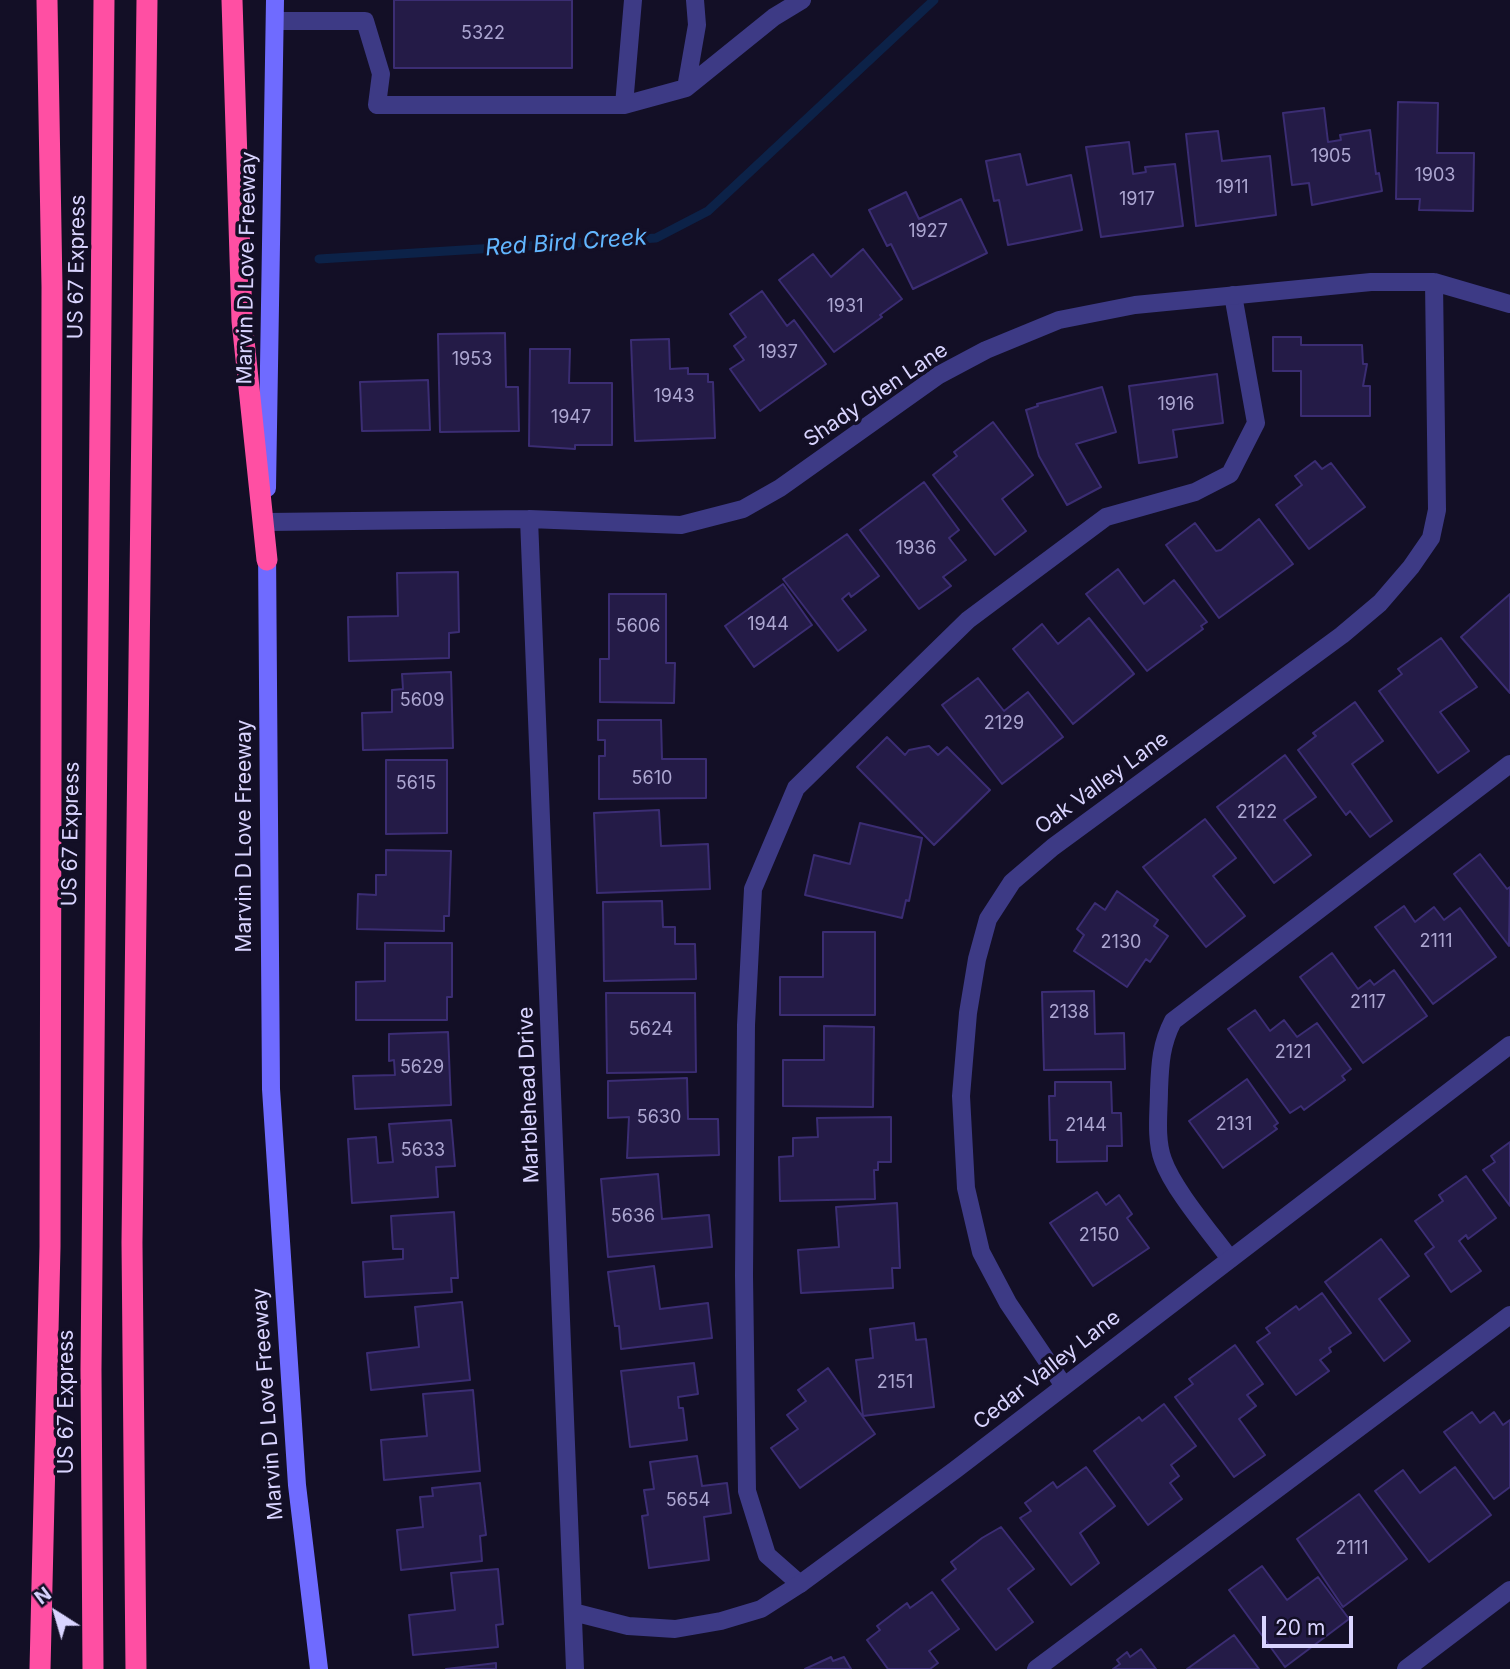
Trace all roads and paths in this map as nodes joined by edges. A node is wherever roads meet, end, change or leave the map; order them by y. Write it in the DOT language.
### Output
graph roads {
  1 [pos="47,0"];
  2 [pos="104,0"];
  3 [pos="147,0"];
  4 [pos="232,0"];
  5 [pos="275,0"];
  6 [pos="633,0"];
  7 [pos="695,0"];
  8 [pos="802,0"];
  9 [pos="780,7"];
  10 [pos="275,21"];
  11 [pos="686,88"];
  12 [pos="624,105"];
  13 [pos="1434,282"];
  14 [pos="1233,295"];
  15 [pos="1510,304"];
  16 [pos="529,519"];
  17 [pos="267,522"];
  18 [pos="267,560"];
  19 [pos="1510,764"];
  20 [pos="1510,1045"];
  21 [pos="1230,1259"];
  22 [pos="1510,1315"];
  23 [pos="1064,1386"];
  24 [pos="800,1584"];
  25 [pos="1510,1590"];
  26 [pos="573,1612"];
  27 [pos="40,1669"];
  28 [pos="93,1669"];
  29 [pos="136,1669"];
  30 [pos="319,1669"];
  31 [pos="575,1669"];
  32 [pos="1036,1669"];
  33 [pos="1406,1669"];
  1 -- 27 [label="highway"];
  2 -- 28 [label="highway, US 67 Express"];
  3 -- 29 [label="highway"];
  4 -- 18 [label="highway"];
  5 -- 10 [label="main road, Marvin D Love Freeway"];
  6 -- 12 [label="street"];
  7 -- 11 [label="street"];
  8 -- 9 [label="street"];
  9 -- 11 [label="street"];
  10 -- 12 [label="street"];
  10 -- 17 [label="main road, Marvin D Love Freeway"];
  11 -- 12 [label="street"];
  13 -- 14 [label="street, Shady Glen Lane"];
  13 -- 15 [label="street, Shady Glen Lane"];
  13 -- 23 [label="street, Oak Valley Lane"];
  14 -- 16 [label="street, Shady Glen Lane"];
  14 -- 24 [label="street"];
  16 -- 17 [label="street, Shady Glen Lane"];
  16 -- 26 [label="street, Marblehead Drive"];
  17 -- 18 [label="main road, Marvin D Love Freeway"];
  18 -- 30 [label="main road, Marvin D Love Freeway"];
  19 -- 21 [label="street"];
  20 -- 21 [label="street, Cedar Valley Lane"];
  21 -- 23 [label="street, Cedar Valley Lane"];
  22 -- 32 [label="street"];
  23 -- 24 [label="street, Cedar Valley Lane"];
  24 -- 26 [label="street, Cedar Valley Lane"];
  25 -- 33 [label="street"];
  26 -- 31 [label="street, Marblehead Drive"];
}
